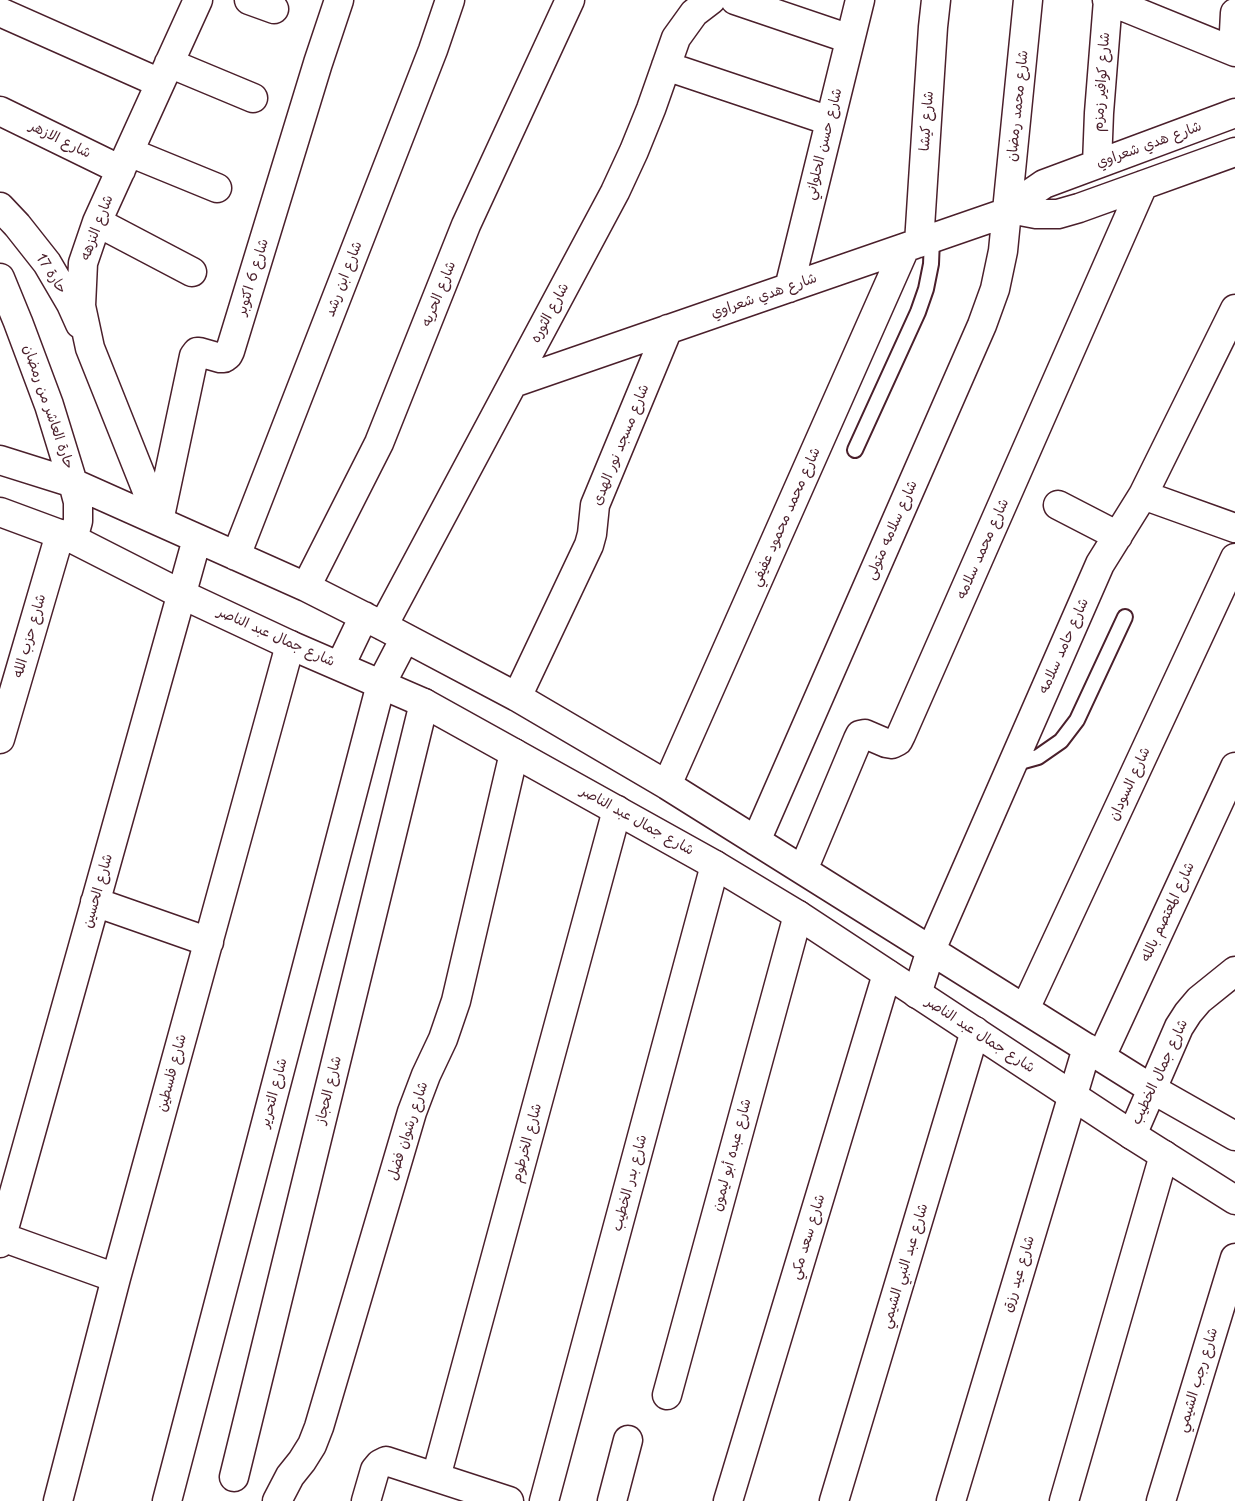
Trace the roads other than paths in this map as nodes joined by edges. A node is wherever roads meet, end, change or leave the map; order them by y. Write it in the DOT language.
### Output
graph roads {
  1 [pos="198,0"];
  2 [pos="248,0"];
  3 [pos="339,0"];
  4 [pos="450,0"];
  5 [pos="570,0"];
  6 [pos="711,0"];
  7 [pos="735,0"];
  8 [pos="860,0"];
  9 [pos="936,0"];
  10 [pos="1028,0"];
  11 [pos="1107,0"];
  12 [pos="274,9"];
  13 [pos="0,12"];
  14 [pos="1235,13"];
  15 [pos="850,39"];
  16 [pos="1234,52"];
  17 [pos="666,66"];
  18 [pos="165,73"];
  19 [pos="253,98"];
  20 [pos="0,111"];
  21 [pos="1235,113"];
  22 [pos="830,121"];
  23 [pos="1235,152"];
  24 [pos="125,161"];
  25 [pos="1097,164"];
  26 [pos="1143,185"];
  27 [pos="217,188"];
  28 [pos="0,207"];
  29 [pos="1011,211"];
  30 [pos="97,222"];
  31 [pos="919,243"];
  32 [pos="192,272"];
  33 [pos="0,278"];
  34 [pos="788,288"];
  35 [pos="1235,309"];
  36 [pos="668,329"];
  37 [pos="90,348"];
  38 [pos="513,383"];
  39 [pos="855,450"];
  40 [pos="0,460"];
  41 [pos="74,483"];
  42 [pos="1142,495"];
  43 [pos="1058,504"];
  44 [pos="0,512"];
  45 [pos="159,521"];
  46 [pos="1235,528"];
  47 [pos="1118,536"];
  48 [pos="67,537"];
  49 [pos="197,539"];
  50 [pos="236,556"];
  51 [pos="1235,558"];
  52 [pos="306,587"];
  53 [pos="182,594"];
  54 [pos="1125,617"];
  55 [pos="384,627"];
  56 [pos="290,646"];
  57 [pos="340,666"];
  58 [pos="381,684"];
  59 [pos="517,697"];
  60 [pos="424,703"];
  61 [pos="0,739"];
  62 [pos="514,752"];
  63 [pos="1012,764"];
  64 [pos="1235,767"];
  65 [pos="666,785"];
  66 [pos="617,810"];
  67 [pos="756,841"];
  68 [pos="715,864"];
  69 [pos="803,870"];
  70 [pos="95,902"];
  71 [pos="798,915"];
  72 [pos="209,942"];
  73 [pos="930,950"];
  74 [pos="1235,971"];
  75 [pos="887,974"];
  76 [pos="917,994"];
  77 [pos="1025,1009"];
  78 [pos="975,1031"];
  79 [pos="1094,1052"];
  80 [pos="1152,1089"];
  81 [pos="1073,1095"];
  82 [pos="1132,1135"];
  83 [pos="1235,1136"];
  84 [pos="1164,1155"];
  85 [pos="1235,1200"];
  86 [pos="1,1240"];
  87 [pos="1235,1258"];
  88 [pos="116,1278"];
  89 [pos="667,1395"];
  90 [pos="628,1440"];
  91 [pos="436,1476"];
  92 [pos="234,1477"];
  93 [pos="58,1501"];
  94 [pos="166,1501"];
  95 [pos="277,1501"];
  96 [pos="366,1501"];
  97 [pos="508,1501"];
  98 [pos="544,1501"];
  99 [pos="612,1501"];
  100 [pos="728,1501"];
  101 [pos="834,1501"];
  102 [pos="951,1501"];
  103 [pos="1064,1501"];
  104 [pos="1162,1501"];
  1 -- 18 [label="street, شارع النزهه"];
  2 -- 12 [label="street"];
  3 -- 45 [label="street, شارع 6 اكتوبر"];
  4 -- 50 [label="street, شارع ابن رشد"];
  5 -- 52 [label="street, شارع الحريه"];
  6 -- 17 [label="street, شارع الثوره"];
  7 -- 15 [label="street"];
  8 -- 15 [label="street, شارع حسن الحلواني"];
  9 -- 31 [label="street, شارع كيشا"];
  10 -- 29 [label="street, شارع محمد رمضان"];
  11 -- 16 [label="street"];
  11 -- 25 [label="street, شارع كوافير زمزم"];
  13 -- 18 [label="street"];
  14 -- 16 [label="street"];
  15 -- 22 [label="street, شارع حسن الحلواني"];
  17 -- 22 [label="street"];
  17 -- 38 [label="street, شارع الثوره"];
  18 -- 19 [label="street"];
  18 -- 24 [label="street, شارع النزهه"];
  20 -- 24 [label="street, شارع الازهر"];
  21 -- 25 [label="street, شارع هدي شعراوي"];
  22 -- 34 [label="street, شارع حسن الحلواني"];
  23 -- 26 [label="street, شارع هدي شعراوي"];
  24 -- 27 [label="street, شارع الازهر"];
  24 -- 30 [label="street, شارع النزهه"];
  25 -- 29 [label="street, شارع هدي شعراوي"];
  26 -- 29 [label="street, شارع هدي شعراوي"];
  26 -- 69 [label="street, شارع محمد سلامه"];
  28 -- 37 [label="street, حارة 17"];
  29 -- 31 [label="street, شارع هدي شعراوي"];
  29 -- 67 [label="street, شارع سلامه متولى"];
  30 -- 32 [label="street"];
  30 -- 37 [label="street, شارع النزهه"];
  31 -- 34 [label="street, شارع هدي شعراوي"];
  31 -- 39 [label="lane"];
  31 -- 65 [label="street, شارع محمد محمود عفيفي"];
  33 -- 41 [label="street, حارة العاشر من رمضان"];
  34 -- 36 [label="street, شارع هدي شعراوي"];
  35 -- 42 [label="street, شارع حامد سلامه"];
  36 -- 38 [label="street, شارع هدي شعراوي"];
  36 -- 59 [label="street, شارع مسجد نور الهدى"];
  37 -- 45 [label="street, شارع النزهه"];
  38 -- 55 [label="street, شارع الثوره"];
  40 -- 41 [label="street"];
  41 -- 45 [label="street"];
  41 -- 48 [label="street, حارة العاشر من رمضان"];
  42 -- 46 [label="street"];
  42 -- 47 [label="street, شارع حامد سلامه"];
  43 -- 47 [label="street"];
  44 -- 48 [label="street, شارع جمال عبد الناصر"];
  45 -- 49 [label="street"];
  47 -- 63 [label="street, شارع حامد سلامه"];
  48 -- 53 [label="street, شارع جمال عبد الناصر"];
  48 -- 61 [label="street, شارع حزب الله"];
  49 -- 50 [label="street"];
  49 -- 53 [label="street, شارع الحسين"];
  50 -- 52 [label="street"];
  51 -- 77 [label="street, شارع السودان"];
  52 -- 55 [label="street"];
  53 -- 56 [label="street, شارع جمال عبد الناصر"];
  53 -- 70 [label="street, شارع الحسين"];
  54 -- 63 [label="lane"];
  55 -- 57 [label="street"];
  55 -- 58 [label="street, شارع التحرير"];
  55 -- 59 [label="street"];
  56 -- 57 [label="street, شارع جمال عبد الناصر"];
  56 -- 72 [label="street, شارع فلسطين"];
  57 -- 58 [label="street, شارع جمال عبد الناصر"];
  58 -- 60 [label="street, شارع جمال عبد الناصر"];
  58 -- 94 [label="street, شارع التحرير"];
  59 -- 65 [label="street"];
  60 -- 62 [label="street, شارع جمال عبد الناصر"];
  60 -- 92 [label="street, شارع الحجاز"];
  62 -- 66 [label="street, شارع جمال عبد الناصر"];
  62 -- 95 [label="street, شارع رشوان فضل"];
  63 -- 73 [label="street, شارع حامد سلامه"];
  64 -- 79 [label="street, شارع المعتصم بالله"];
  65 -- 67 [label="street"];
  66 -- 68 [label="street, شارع جمال عبد الناصر"];
  66 -- 91 [label="street, شارع الخرطوم"];
  67 -- 69 [label="street"];
  68 -- 71 [label="street, شارع جمال عبد الناصر"];
  68 -- 98 [label="street, شارع بدر الخطيب"];
  69 -- 73 [label="street"];
  70 -- 72 [label="street"];
  70 -- 86 [label="street, شارع الحسين"];
  71 -- 75 [label="street, شارع جمال عبد الناصر"];
  71 -- 89 [label="street, شارع عبده أبو ليمون"];
  72 -- 88 [label="street, شارع فلسطين"];
  73 -- 76 [label="street, شارع حامد سلامه"];
  73 -- 77 [label="street"];
  74 -- 80 [label="street, شارع جمال الخطيب"];
  75 -- 76 [label="street, شارع جمال عبد الناصر"];
  75 -- 100 [label="street, شارع سعد مكي"];
  76 -- 78 [label="street, شارع جمال عبد الناصر"];
  77 -- 79 [label="street"];
  78 -- 81 [label="street, شارع جمال عبد الناصر"];
  78 -- 101 [label="street, شارع عبد النبي الشيمي"];
  79 -- 80 [label="street"];
  79 -- 81 [label="street, شارع عيد رزق"];
  80 -- 82 [label="street, شارع جمال الخطيب"];
  80 -- 83 [label="street"];
  81 -- 82 [label="street, شارع جمال عبد الناصر"];
  81 -- 102 [label="street, شارع عيد رزق"];
  82 -- 84 [label="street, شارع جمال عبد الناصر"];
  84 -- 85 [label="street, شارع جمال عبد الناصر"];
  84 -- 103 [label="street"];
  86 -- 88 [label="street"];
  87 -- 104 [label="street, شارع رجب الشيمي"];
  88 -- 93 [label="street, شارع فلسطين"];
  90 -- 99 [label="street"];
  91 -- 96 [label="street"];
  91 -- 97 [label="street"];
}
